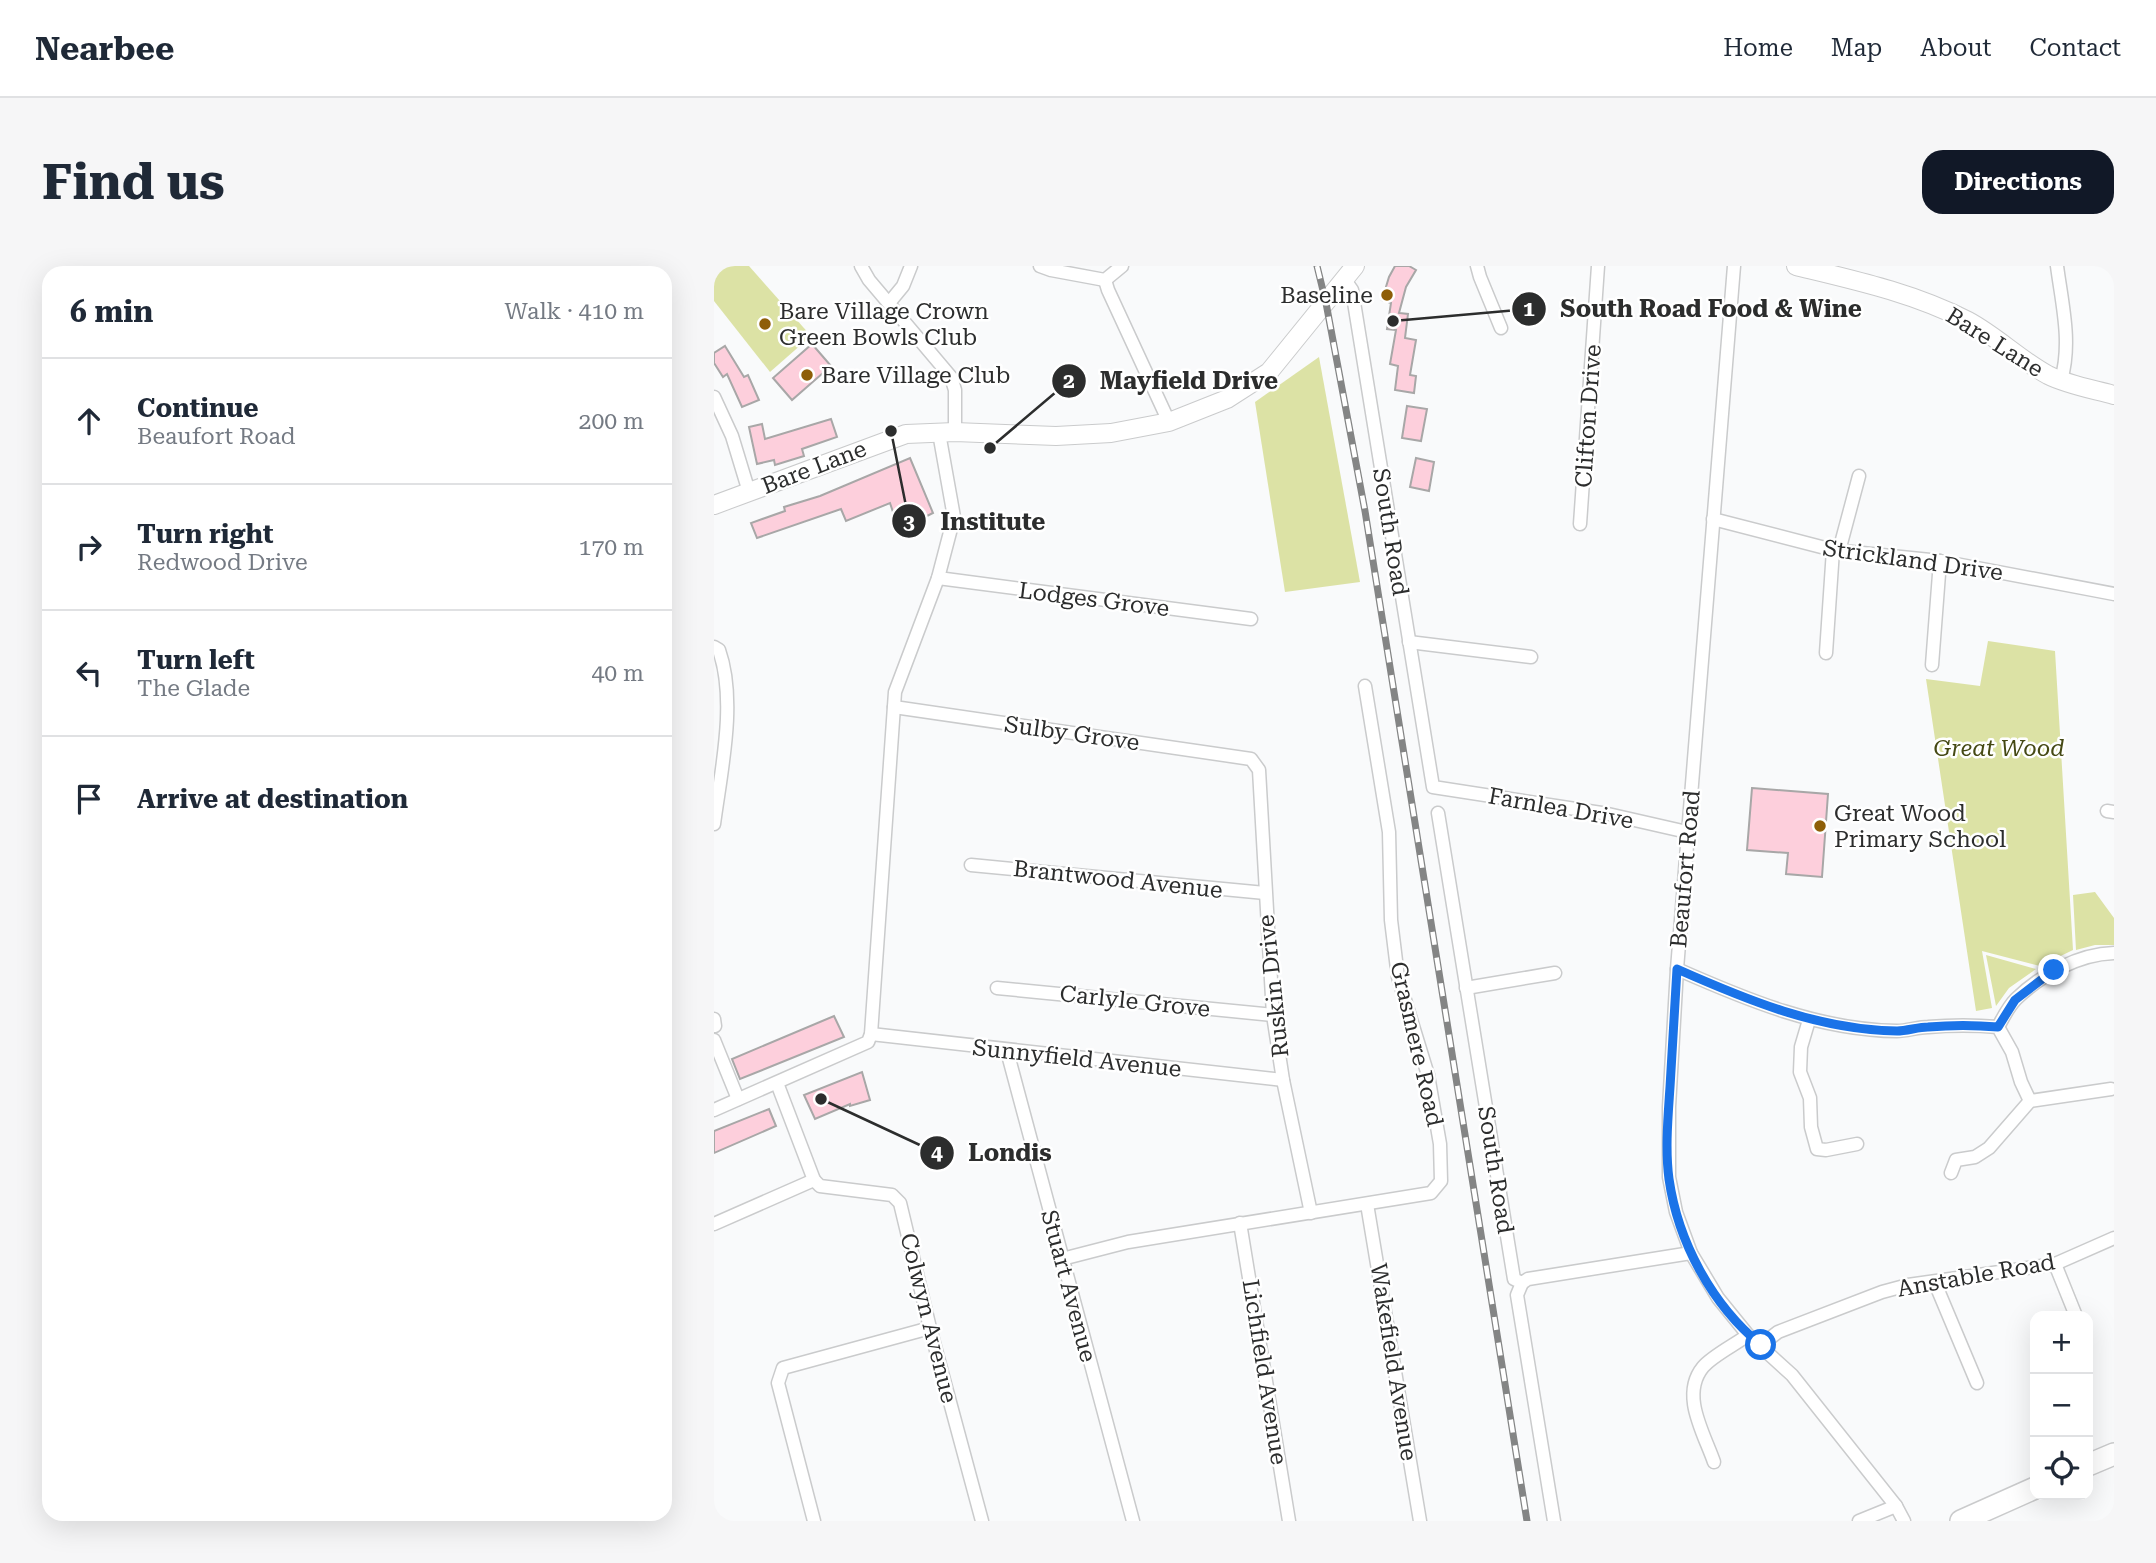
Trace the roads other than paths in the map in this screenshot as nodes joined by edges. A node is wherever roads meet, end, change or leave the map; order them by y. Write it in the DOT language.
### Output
graph roads {
  1 [pos="861,266"];
  2 [pos="911,266"];
  3 [pos="1040,266"];
  4 [pos="1122,266"];
  5 [pos="1478,266"];
  6 [pos="1598,266"];
  7 [pos="1734,266"];
  8 [pos="1796,266"];
  9 [pos="2057,266"];
  10 [pos="1350,273"];
  11 [pos="1856,273"];
  12 [pos="1105,279"];
  13 [pos="889,303"];
  14 [pos="1501,328"];
  15 [pos="2061,380"];
  16 [pos="2114,395"];
  17 [pos="714,397"];
  18 [pos="1169,422"];
  19 [pos="947,432"];
  20 [pos="1859,476"];
  21 [pos="749,492"];
  22 [pos="714,505"];
  23 [pos="1713,519"];
  24 [pos="1580,524"];
  25 [pos="1836,550"];
  26 [pos="1940,561"];
  27 [pos="938,578"];
  28 [pos="2114,594"];
  29 [pos="1251,619"];
  30 [pos="1409,642"];
  31 [pos="714,647"];
  32 [pos="1826,653"];
  33 [pos="1531,657"];
  34 [pos="1932,665"];
  35 [pos="1365,686"];
  36 [pos="894,707"];
  37 [pos="1251,759"];
  38 [pos="718,768"];
  39 [pos="1433,787"];
  40 [pos="1438,813"];
  41 [pos="714,824"];
  42 [pos="1687,832"];
  43 [pos="971,865"];
  44 [pos="1265,893"];
  45 [pos="2114,953"];
  46 [pos="1677,969"];
  47 [pos="1555,974"];
  48 [pos="997,988"];
  49 [pos="1466,988"];
  50 [pos="1273,1015"];
  51 [pos="1809,1020"];
  52 [pos="1998,1027"];
  53 [pos="871,1034"];
  54 [pos="714,1040"];
  55 [pos="1007,1051"];
  56 [pos="1283,1080"];
  57 [pos="777,1083"];
  58 [pos="2111,1089"];
  59 [pos="738,1099"];
  60 [pos="2030,1101"];
  61 [pos="714,1110"];
  62 [pos="1857,1144"];
  63 [pos="1951,1173"];
  64 [pos="814,1180"];
  65 [pos="1367,1204"];
  66 [pos="1311,1213"];
  67 [pos="1240,1223"];
  68 [pos="714,1224"];
  69 [pos="2114,1238"];
  70 [pos="1691,1253"];
  71 [pos="1062,1259"];
  72 [pos="2055,1265"];
  73 [pos="1521,1283"];
  74 [pos="1935,1283"];
  75 [pos="2074,1311"];
  76 [pos="930,1328"];
  77 [pos="1748,1335"];
  78 [pos="1761,1345"];
  79 [pos="1977,1383"];
  80 [pos="2114,1454"];
  81 [pos="1714,1462"];
  82 [pos="2093,1463"];
  83 [pos="2030,1490"];
  84 [pos="1896,1506"];
  85 [pos="814,1521"];
  86 [pos="982,1521"];
  87 [pos="1133,1521"];
  88 [pos="1289,1521"];
  89 [pos="1420,1521"];
  90 [pos="1554,1521"];
  91 [pos="1859,1521"];
  92 [pos="1904,1521"];
  93 [pos="1961,1521"];
  1 -- 13 [label="street"];
  2 -- 13 [label="street"];
  3 -- 12 [label="street"];
  4 -- 12 [label="street"];
  5 -- 14 [label="street"];
  6 -- 24 [label="street, Clifton Drive"];
  7 -- 23 [label="street, Beaufort Road"];
  8 -- 11 [label="main road, Bare Lane"];
  9 -- 15 [label="street"];
  10 -- 18 [label="main road, Bare Lane"];
  10 -- 30 [label="street, South Road"];
  11 -- 15 [label="main road, Bare Lane"];
  12 -- 18 [label="street"];
  13 -- 19 [label="street"];
  15 -- 16 [label="main road, Bare Lane"];
  17 -- 21 [label="street"];
  18 -- 19 [label="main road, Bare Lane"];
  19 -- 21 [label="main road, Bare Lane"];
  19 -- 27 [label="street"];
  20 -- 25 [label="street"];
  21 -- 22 [label="main road, Bare Lane"];
  23 -- 25 [label="street, Strickland Drive"];
  23 -- 42 [label="street, Beaufort Road"];
  25 -- 26 [label="street, Strickland Drive"];
  25 -- 32 [label="street"];
  26 -- 28 [label="street, Strickland Drive"];
  26 -- 34 [label="street"];
  27 -- 29 [label="street, Lodges Grove"];
  27 -- 36 [label="street"];
  30 -- 33 [label="street"];
  30 -- 39 [label="street, South Road"];
  31 -- 38 [label="street"];
  35 -- 65 [label="street, Grasmere Road"];
  36 -- 37 [label="street, Sulby Grove"];
  36 -- 53 [label="street"];
  37 -- 44 [label="street, Ruskin Drive"];
  38 -- 41 [label="street"];
  39 -- 42 [label="street, Farnlea Drive"];
  40 -- 49 [label="street, South Road"];
  42 -- 46 [label="street, Beaufort Road"];
  43 -- 44 [label="street, Brantwood Avenue"];
  44 -- 50 [label="street, Ruskin Drive"];
  45 -- 52 [label="street"];
  46 -- 51 [label="street"];
  46 -- 70 [label="street, Beaufort Road"];
  47 -- 49 [label="street"];
  48 -- 50 [label="street, Carlyle Grove"];
  49 -- 73 [label="street, South Road"];
  50 -- 56 [label="street, Ruskin Drive"];
  51 -- 52 [label="street"];
  51 -- 62 [label="street"];
  52 -- 60 [label="street"];
  53 -- 55 [label="street, Sunnyfield Avenue"];
  53 -- 57 [label="street"];
  54 -- 59 [label="street"];
  55 -- 56 [label="street, Sunnyfield Avenue"];
  55 -- 71 [label="street, Stuart Avenue"];
  56 -- 66 [label="street, Ruskin Drive"];
  57 -- 59 [label="street"];
  57 -- 64 [label="street"];
  58 -- 60 [label="street"];
  59 -- 61 [label="street"];
  60 -- 63 [label="street"];
  64 -- 68 [label="street"];
  64 -- 76 [label="street, Colwyn Avenue"];
  65 -- 66 [label="street, Grasmere Road"];
  65 -- 89 [label="street, Wakefield Avenue"];
  66 -- 67 [label="street, Grasmere Road"];
  67 -- 71 [label="street, Grasmere Road"];
  67 -- 88 [label="street, Lichfield Avenue"];
  69 -- 72 [label="street, Anstable Road"];
  70 -- 73 [label="street"];
  70 -- 77 [label="street, Beaufort Road"];
  71 -- 87 [label="street, Stuart Avenue"];
  72 -- 74 [label="street, Anstable Road"];
  72 -- 75 [label="street"];
  73 -- 90 [label="street, South Road"];
  74 -- 78 [label="street, Anstable Road"];
  74 -- 79 [label="street"];
  76 -- 85 [label="street"];
  76 -- 86 [label="street, Colwyn Avenue"];
  77 -- 78 [label="street, Beaufort Road"];
  77 -- 81 [label="street"];
  78 -- 84 [label="street, Beaufort Road"];
  80 -- 82 [label="main road"];
  83 -- 93 [label="main road"];
  84 -- 91 [label="street"];
  84 -- 92 [label="street, Beaufort Road"];
}
